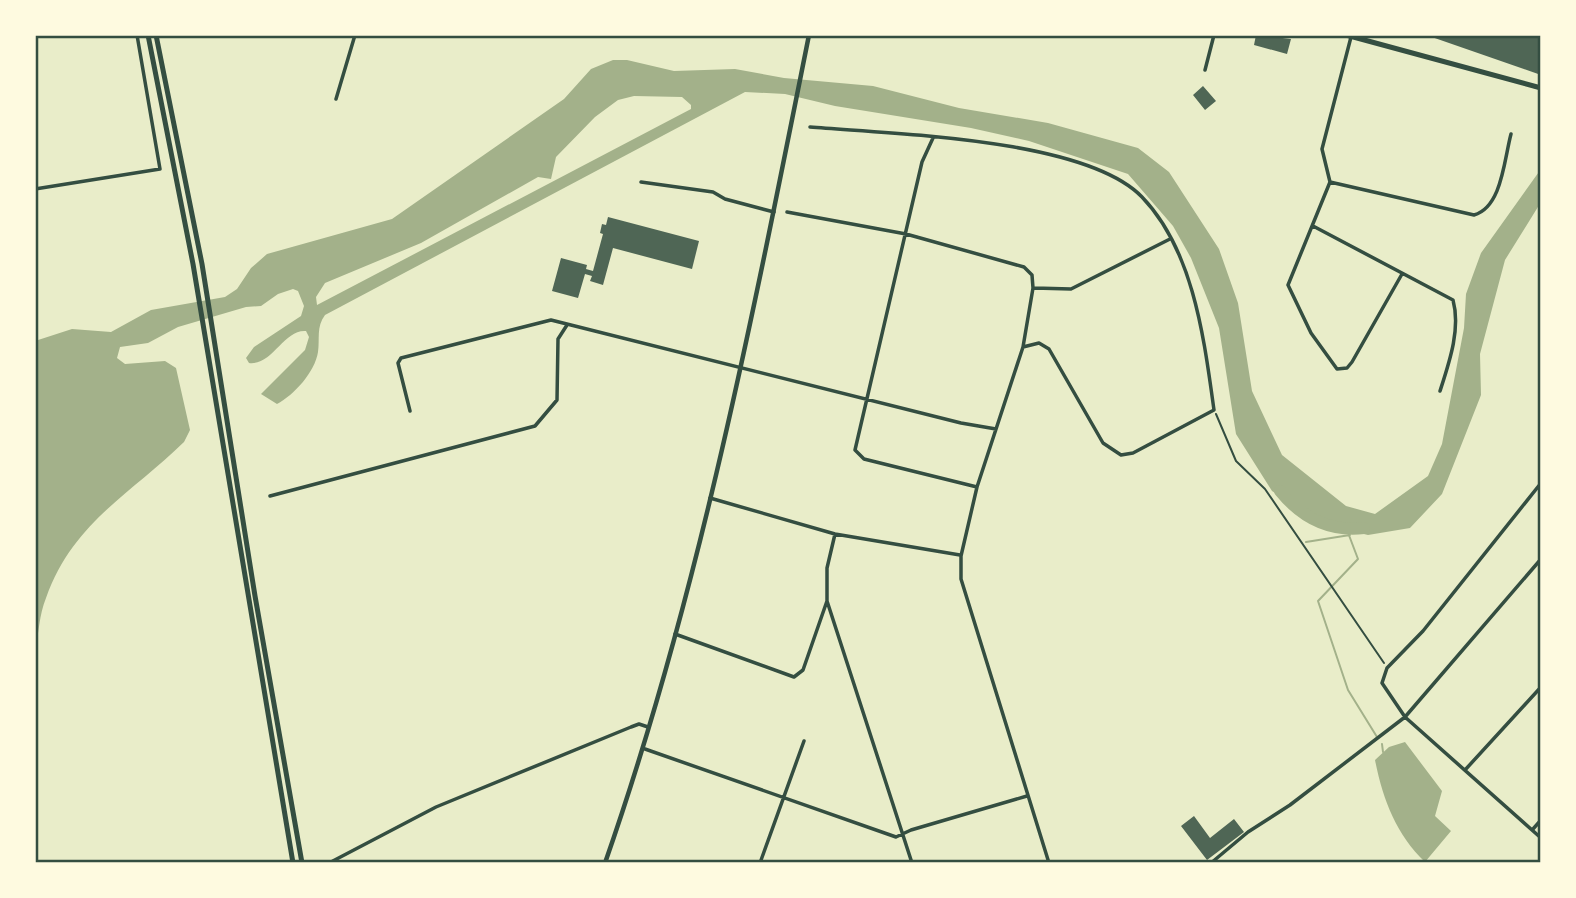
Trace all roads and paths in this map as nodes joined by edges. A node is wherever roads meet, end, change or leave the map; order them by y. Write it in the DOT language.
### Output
graph roads {
  1 [pos="137,35"];
  2 [pos="148,35"];
  3 [pos="156,35"];
  4 [pos="355,35"];
  5 [pos="809,35"];
  6 [pos="1214,35"];
  7 [pos="1349,35"];
  8 [pos="1205,70"];
  9 [pos="1541,88"];
  10 [pos="336,99"];
  11 [pos="810,127"];
  12 [pos="1511,134"];
  13 [pos="933,138"];
  14 [pos="641,182"];
  15 [pos="1331,182"];
  16 [pos="35,189"];
  17 [pos="775,212"];
  18 [pos="787,212"];
  19 [pos="1313,226"];
  20 [pos="906,234"];
  21 [pos="1170,239"];
  22 [pos="1402,274"];
  23 [pos="1033,288"];
  24 [pos="568,324"];
  25 [pos="1023,347"];
  26 [pos="741,366"];
  27 [pos="1440,391"];
  28 [pos="865,399"];
  29 [pos="1214,410"];
  30 [pos="410,411"];
  31 [pos="996,429"];
  32 [pos="1541,483"];
  33 [pos="976,487"];
  34 [pos="271,496"];
  35 [pos="710,498"];
  36 [pos="835,534"];
  37 [pos="961,555"];
  38 [pos="1541,559"];
  39 [pos="827,601"];
  40 [pos="675,634"];
  41 [pos="1387,668"];
  42 [pos="1541,687"];
  43 [pos="1405,717"];
  44 [pos="650,727"];
  45 [pos="804,741"];
  46 [pos="645,749"];
  47 [pos="1465,770"];
  48 [pos="1028,796"];
  49 [pos="782,799"];
  50 [pos="1541,820"];
  51 [pos="1532,830"];
  52 [pos="904,834"];
  53 [pos="1541,838"];
  54 [pos="293,863"];
  55 [pos="302,863"];
  56 [pos="329,863"];
  57 [pos="605,863"];
  58 [pos="760,863"];
  59 [pos="912,863"];
  60 [pos="1049,863"];
  61 [pos="1211,863"];
  1 -- 16 [label="street"];
  2 -- 54 [label="highway"];
  3 -- 55 [label="highway"];
  4 -- 10 [label="street"];
  5 -- 17 [label="street"];
  6 -- 8 [label="street"];
  7 -- 9 [label="highway"];
  7 -- 15 [label="street"];
  11 -- 13 [label="street"];
  12 -- 15 [label="street"];
  13 -- 20 [label="street"];
  13 -- 21 [label="street"];
  14 -- 17 [label="street"];
  15 -- 19 [label="street"];
  17 -- 26 [label="street"];
  18 -- 20 [label="street"];
  19 -- 22 [label="street"];
  19 -- 22 [label="street"];
  20 -- 23 [label="street"];
  20 -- 28 [label="street"];
  21 -- 23 [label="street"];
  21 -- 29 [label="street"];
  22 -- 27 [label="street"];
  23 -- 25 [label="street"];
  24 -- 26 [label="street"];
  24 -- 30 [label="street"];
  24 -- 34 [label="street"];
  25 -- 29 [label="street"];
  25 -- 31 [label="street"];
  26 -- 28 [label="street"];
  26 -- 35 [label="street"];
  28 -- 31 [label="street"];
  28 -- 33 [label="street"];
  29 -- 41 [label="path"];
  31 -- 33 [label="street"];
  32 -- 41 [label="street"];
  33 -- 37 [label="street"];
  35 -- 36 [label="street"];
  35 -- 40 [label="street"];
  36 -- 37 [label="street"];
  36 -- 39 [label="street"];
  37 -- 48 [label="street"];
  38 -- 43 [label="street"];
  39 -- 40 [label="street"];
  39 -- 52 [label="street"];
  40 -- 44 [label="street"];
  41 -- 43 [label="street"];
  42 -- 47 [label="street"];
  43 -- 47 [label="street"];
  43 -- 61 [label="street"];
  44 -- 46 [label="street"];
  44 -- 56 [label="street"];
  45 -- 49 [label="street"];
  46 -- 49 [label="street"];
  46 -- 57 [label="street"];
  47 -- 51 [label="street"];
  48 -- 52 [label="street"];
  48 -- 60 [label="street"];
  49 -- 52 [label="street"];
  49 -- 58 [label="street"];
  50 -- 51 [label="street"];
  51 -- 53 [label="street"];
  52 -- 59 [label="street"];
}
